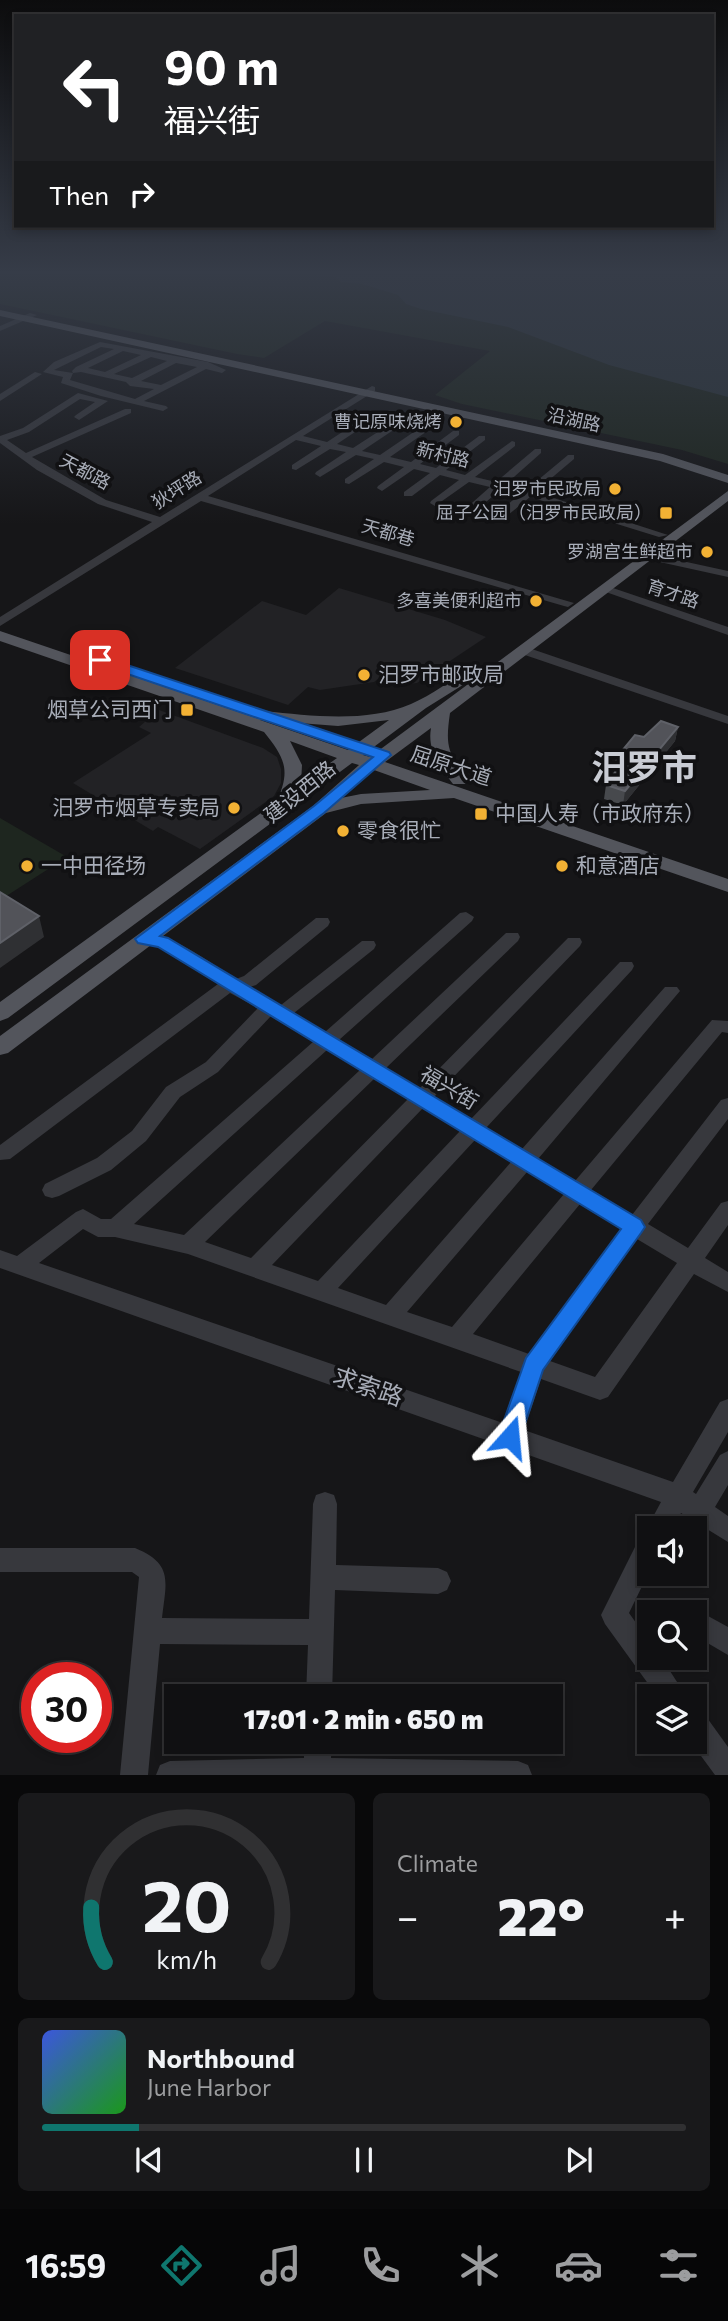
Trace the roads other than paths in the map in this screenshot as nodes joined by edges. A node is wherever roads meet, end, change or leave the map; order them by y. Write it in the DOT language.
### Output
graph roads {
  1 [pos="74,358"];
  2 [pos="103,358"];
  3 [pos="143,358"];
  4 [pos="164,358"];
  5 [pos="191,358"];
  6 [pos="217,358"];
  7 [pos="175,360"];
  8 [pos="219,365"];
  9 [pos="205,366"];
  10 [pos="75,372"];
  11 [pos="38,374"];
  12 [pos="105,375"];
  13 [pos="133,382"];
  14 [pos="82,387"];
  15 [pos="162,388"];
  16 [pos="369,391"];
  17 [pos="107,395"];
  18 [pos="0,398"];
  19 [pos="135,402"];
  20 [pos="163,408"];
  21 [pos="128,411"];
  22 [pos="376,414"];
  23 [pos="79,417"];
  24 [pos="404,419"];
  25 [pos="430,425"];
  26 [pos="456,433"];
  27 [pos="294,437"];
  28 [pos="482,438"];
  29 [pos="0,439"];
  30 [pos="512,444"];
  31 [pos="329,445"];
  32 [pos="538,451"];
  33 [pos="355,452"];
  34 [pos="25,457"];
  35 [pos="571,457"];
  36 [pos="383,458"];
  37 [pos="413,466"];
  38 [pos="296,467"];
  39 [pos="439,472"];
  40 [pos="728,472"];
  41 [pos="320,474"];
  42 [pos="467,478"];
  43 [pos="349,481"];
  44 [pos="728,481"];
  45 [pos="497,486"];
  46 [pos="382,488"];
  47 [pos="528,493"];
  48 [pos="408,494"];
  49 [pos="728,495"];
  50 [pos="199,497"];
  51 [pos="435,503"];
  52 [pos="468,512"];
  53 [pos="498,518"];
  54 [pos="160,521"];
  55 [pos="663,535"];
  56 [pos="650,556"];
  57 [pos="728,573"];
  58 [pos="607,589"];
  59 [pos="568,603"];
  60 [pos="0,624"];
  61 [pos="728,631"];
  62 [pos="0,636"];
  63 [pos="523,650"];
  64 [pos="420,705"];
  65 [pos="442,714"];
  66 [pos="728,720"];
  67 [pos="267,723"];
  68 [pos="357,753"];
  69 [pos="379,759"];
  70 [pos="461,786"];
  71 [pos="282,808"];
  72 [pos="319,810"];
  73 [pos="728,872"];
  74 [pos="728,886"];
  75 [pos="466,917"];
  76 [pos="322,922"];
  77 [pos="512,937"];
  78 [pos="144,939"];
  79 [pos="574,942"];
  80 [pos="368,944"];
  81 [pos="626,966"];
  82 [pos="233,984"];
  83 [pos="671,991"];
  84 [pos="276,1010"];
  85 [pos="0,1013"];
  86 [pos="728,1027"];
  87 [pos="326,1041"];
  88 [pos="0,1047"];
  89 [pos="374,1070"];
  90 [pos="422,1098"];
  91 [pos="728,1105"];
  92 [pos="472,1129"];
  93 [pos="4,1153"];
  94 [pos="524,1160"];
  95 [pos="52,1190"];
  96 [pos="578,1192"];
  97 [pos="728,1209"];
  98 [pos="634,1227"];
  99 [pos="115,1228"];
  100 [pos="188,1245"];
  101 [pos="691,1261"];
  102 [pos="10,1263"];
  103 [pos="255,1268"];
  104 [pos="728,1283"];
  105 [pos="321,1292"];
  106 [pos="389,1317"];
  107 [pos="456,1338"];
  108 [pos="534,1365"];
  109 [pos="728,1410"];
  110 [pos="510,1437"];
  111 [pos="728,1463"];
  112 [pos="676,1495"];
  113 [pos="325,1504"];
  114 [pos="699,1511"];
  115 [pos="665,1516"];
  116 [pos="728,1530"];
  117 [pos="0,1560"];
  118 [pos="637,1570"];
  119 [pos="323,1577"];
  120 [pos="438,1581"];
  121 [pos="149,1631"];
  122 [pos="321,1632"];
  123 [pos="319,1684"];
  124 [pos="664,1684"];
  125 [pos="707,1741"];
  126 [pos="318,1754"];
  127 [pos="728,1770"];
  128 [pos="317,1772"];
  129 [pos="518,1774"];
  130 [pos="134,1775"];
  131 [pos="170,1775"];
  1 -- 10 [label="street"];
  2 -- 10 [label="street"];
  3 -- 12 [label="street"];
  4 -- 7 [label="street"];
  5 -- 8 [label="main road, 沿湖路"];
  6 -- 16 [label="main road, 沿湖路"];
  7 -- 9 [label="street"];
  7 -- 13 [label="street"];
  8 -- 9 [label="street"];
  8 -- 16 [label="main road, 沿湖路"];
  9 -- 15 [label="street"];
  10 -- 12 [label="street"];
  10 -- 14 [label="street"];
  11 -- 18 [label="street"];
  12 -- 13 [label="street"];
  12 -- 14 [label="street"];
  13 -- 15 [label="street"];
  13 -- 17 [label="street"];
  14 -- 17 [label="street"];
  15 -- 19 [label="street"];
  16 -- 27 [label="street, 狄坪路"];
  16 -- 40 [label="main road, 沿湖路"];
  16 -- 44 [label="main road, 沿湖路"];
  17 -- 19 [label="street"];
  19 -- 20 [label="street"];
  21 -- 34 [label="street"];
  22 -- 31 [label="street"];
  23 -- 29 [label="street"];
  24 -- 33 [label="street"];
  25 -- 36 [label="street"];
  26 -- 37 [label="street"];
  27 -- 31 [label="street, 新村路"];
  27 -- 50 [label="street, 狄坪路"];
  28 -- 39 [label="street"];
  29 -- 34 [label="street, 天都路"];
  30 -- 42 [label="street"];
  31 -- 33 [label="street, 新村路"];
  31 -- 38 [label="street"];
  32 -- 45 [label="street"];
  33 -- 36 [label="street, 新村路"];
  33 -- 41 [label="street"];
  34 -- 54 [label="street, 天都路"];
  35 -- 47 [label="street"];
  36 -- 37 [label="street, 新村路"];
  36 -- 43 [label="street"];
  37 -- 39 [label="street, 新村路"];
  37 -- 46 [label="street"];
  39 -- 42 [label="street, 新村路"];
  39 -- 48 [label="street"];
  42 -- 45 [label="street, 新村路"];
  42 -- 51 [label="street"];
  44 -- 55 [label="main road, 建设西路"];
  45 -- 47 [label="street, 新村路"];
  45 -- 52 [label="street"];
  47 -- 53 [label="street"];
  47 -- 55 [label="street, 新村路"];
  49 -- 56 [label="main road, 建设西路"];
  50 -- 54 [label="street, 狄坪路"];
  50 -- 59 [label="street, 天都巷"];
  54 -- 60 [label="street, 狄坪路"];
  55 -- 59 [label="main road, 建设西路"];
  56 -- 57 [label="street"];
  56 -- 58 [label="main road, 建设西路"];
  58 -- 61 [label="street, 育才路"];
  58 -- 63 [label="main road, 建设西路"];
  59 -- 64 [label="main road, 建设西路"];
  60 -- 67 [label="main road, 屈原大道"];
  62 -- 67 [label="main road, 屈原大道"];
  63 -- 65 [label="main road, 建设西路"];
  63 -- 66 [label="street"];
  64 -- 67 [label="main road"];
  64 -- 68 [label="main road, 建设西路"];
  65 -- 69 [label="main road, 建设西路"];
  65 -- 70 [label="main road"];
  67 -- 68 [label="main road, 屈原大道"];
  67 -- 71 [label="main road"];
  68 -- 69 [label="main road, 屈原大道"];
  68 -- 71 [label="main road, 建设西路"];
  69 -- 70 [label="main road, 屈原大道"];
  69 -- 72 [label="main road, 建设西路"];
  70 -- 72 [label="main road"];
  70 -- 73 [label="main road, 屈原大道"];
  70 -- 74 [label="main road, 屈原大道"];
  71 -- 85 [label="main road, 建设西路"];
  72 -- 78 [label="main road, 建设西路"];
  75 -- 87 [label="street"];
  76 -- 82 [label="street"];
  77 -- 89 [label="street"];
  78 -- 82 [label="street, 福兴街"];
  78 -- 88 [label="main road, 建设西路"];
  79 -- 90 [label="street"];
  80 -- 84 [label="street"];
  81 -- 92 [label="street"];
  82 -- 84 [label="street, 福兴街"];
  82 -- 93 [label="street"];
  83 -- 94 [label="street"];
  84 -- 87 [label="street, 福兴街"];
  84 -- 95 [label="street"];
  86 -- 96 [label="street"];
  87 -- 89 [label="street, 福兴街"];
  87 -- 99 [label="street"];
  89 -- 90 [label="street, 福兴街"];
  89 -- 100 [label="street"];
  90 -- 92 [label="street, 福兴街"];
  90 -- 103 [label="street"];
  91 -- 98 [label="street"];
  92 -- 94 [label="street, 福兴街"];
  92 -- 105 [label="street"];
  94 -- 96 [label="street, 福兴街"];
  94 -- 106 [label="street"];
  96 -- 98 [label="street, 福兴街"];
  96 -- 107 [label="street"];
  97 -- 101 [label="street"];
  98 -- 101 [label="street, 福兴街"];
  98 -- 108 [label="street"];
  99 -- 100 [label="street"];
  99 -- 102 [label="street"];
  100 -- 103 [label="street"];
  101 -- 104 [label="street, 福兴街"];
  101 -- 108 [label="street"];
  102 -- 110 [label="street, 求索路"];
  103 -- 105 [label="street"];
  105 -- 106 [label="street"];
  106 -- 107 [label="street"];
  107 -- 108 [label="street"];
  108 -- 110 [label="street"];
  109 -- 112 [label="street"];
  110 -- 112 [label="street, 求索路"];
  111 -- 114 [label="street"];
  112 -- 114 [label="street, 求索路"];
  112 -- 115 [label="street"];
  113 -- 119 [label="street"];
  114 -- 116 [label="street, 求索路"];
  117 -- 121 [label="street"];
  118 -- 124 [label="street"];
  119 -- 120 [label="street"];
  119 -- 122 [label="street"];
  121 -- 122 [label="street"];
  121 -- 130 [label="street"];
  122 -- 123 [label="street"];
  125 -- 127 [label="street"];
  126 -- 128 [label="street"];
  128 -- 129 [label="street"];
  128 -- 131 [label="street"];
}
